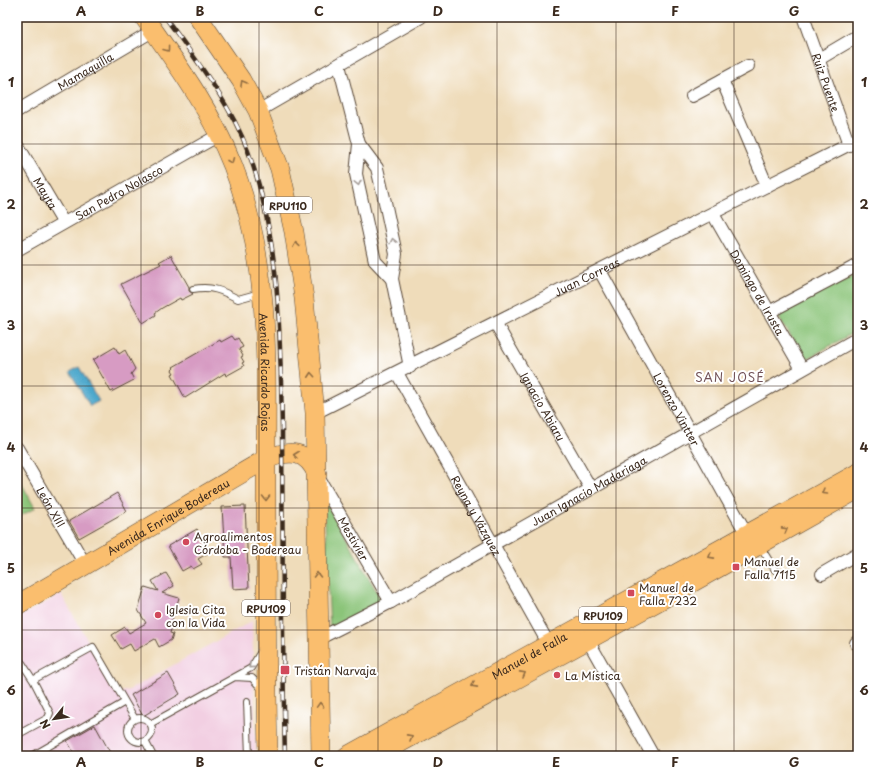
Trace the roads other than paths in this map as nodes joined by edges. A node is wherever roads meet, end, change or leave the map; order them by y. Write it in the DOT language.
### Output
graph roads {
  1 [pos="198,17"];
  2 [pos="421,17"];
  3 [pos="804,18"];
  4 [pos="149,24"];
  5 [pos="858,36"];
  6 [pos="819,59"];
  7 [pos="339,65"];
  8 [pos="748,66"];
  9 [pos="722,80"];
  10 [pos="692,96"];
  11 [pos="17,111"];
  12 [pos="258,111"];
  13 [pos="220,134"];
  14 [pos="854,142"];
  15 [pos="17,144"];
  16 [pos="359,144"];
  17 [pos="767,186"];
  18 [pos="713,214"];
  19 [pos="64,222"];
  20 [pos="17,250"];
  21 [pos="858,265"];
  22 [pos="600,271"];
  23 [pos="392,279"];
  24 [pos="193,289"];
  25 [pos="263,292"];
  26 [pos="769,312"];
  27 [pos="496,324"];
  28 [pos="858,338"];
  29 [pos="410,367"];
  30 [pos="802,369"];
  31 [pos="397,373"];
  32 [pos="315,413"];
  33 [pos="690,433"];
  34 [pos="17,448"];
  35 [pos="266,459"];
  36 [pos="858,473"];
  37 [pos="317,474"];
  38 [pos="591,489"];
  39 [pos="858,489"];
  40 [pos="753,543"];
  41 [pos="492,544"];
  42 [pos="858,553"];
  43 [pos="86,566"];
  44 [pos="774,570"];
  45 [pos="822,574"];
  46 [pos="391,602"];
  47 [pos="17,605"];
  48 [pos="266,621"];
  49 [pos="584,633"];
  50 [pos="318,639"];
  51 [pos="552,650"];
  52 [pos="17,659"];
  53 [pos="233,677"];
  54 [pos="33,680"];
  55 [pos="125,702"];
  56 [pos="247,702"];
  57 [pos="135,719"];
  58 [pos="267,721"];
  59 [pos="150,724"];
  60 [pos="17,735"];
  61 [pos="145,741"];
  62 [pos="324,752"];
  63 [pos="32,756"];
  64 [pos="153,756"];
  65 [pos="249,756"];
  66 [pos="268,756"];
  67 [pos="347,756"];
  68 [pos="376,756"];
  69 [pos="653,756"];
  12 -- 1 [label="main road, RPU110, one-way"];
  2 -- 7 [label="street"];
  3 -- 6 [label="street, Ruiz Puente"];
  4 -- 11 [label="street, Mamaquilla"];
  4 -- 13 [label="main road, Avenida Ricardo Rojas / RPU110, one-way"];
  5 -- 6 [label="street"];
  6 -- 14 [label="street, Ruiz Puente"];
  7 -- 12 [label="street"];
  7 -- 16 [label="street"];
  8 -- 9 [label="street"];
  9 -- 10 [label="street"];
  9 -- 17 [label="street"];
  32 -- 12 [label="main road, RPU110, one-way"];
  13 -- 19 [label="street, San Pedro Nolasco"];
  13 -- 25 [label="main road, Avenida Ricardo Rojas / RPU110, one-way"];
  14 -- 17 [label="street, Juan Correas"];
  15 -- 19 [label="street, Mayta"];
  23 -- 16 [label="street, one-way"];
  16 -- 23 [label="street, one-way"];
  17 -- 18 [label="street, Juan Correas"];
  18 -- 22 [label="street, Juan Correas"];
  18 -- 26 [label="street, Domingo de Irusta"];
  19 -- 20 [label="street, San Pedro Nolasco"];
  21 -- 26 [label="street"];
  22 -- 27 [label="street, Juan Correas"];
  22 -- 33 [label="street, Lorenzo Vintter"];
  23 -- 29 [label="street"];
  24 -- 25 [label="lane"];
  25 -- 35 [label="main road, Avenida Ricardo Rojas / RPU110"];
  26 -- 30 [label="street, Domingo de Irusta"];
  27 -- 29 [label="street, Juan Correas"];
  27 -- 38 [label="street, Ignacio Abiaru"];
  28 -- 30 [label="street, Juan Ignacio Madariaga"];
  29 -- 31 [label="street, Juan Correas"];
  30 -- 33 [label="street, Juan Ignacio Madariaga"];
  31 -- 32 [label="street, Juan Correas"];
  31 -- 41 [label="street, Reyna y Vázquez"];
  32 -- 37 [label="main road, RPU110"];
  33 -- 38 [label="street, Juan Ignacio Madariaga"];
  33 -- 40 [label="street, Lorenzo Vintter"];
  34 -- 43 [label="street, León XIII"];
  37 -- 35 [label="main road, Avenida Enrique Bodereau, one-way"];
  35 -- 43 [label="main road, Avenida Enrique Bodereau"];
  35 -- 48 [label="main road, Avenida Ricardo Rojas / RPU109, one-way"];
  36 -- 40 [label="main road, Manuel de Falla / RPU109, one-way"];
  37 -- 46 [label="street, Mestivier"];
  50 -- 37 [label="main road, one-way"];
  38 -- 41 [label="street, Juan Ignacio Madariaga"];
  40 -- 39 [label="main road, Manuel de Falla / RPU109, one-way"];
  40 -- 44 [label="lane"];
  40 -- 49 [label="main road, Manuel de Falla / RPU109"];
  41 -- 46 [label="street, Juan Ignacio Madariaga"];
  41 -- 51 [label="street, Reyna y Vázquez"];
  42 -- 45 [label="street"];
  43 -- 47 [label="main road, Avenida Enrique Bodereau"];
  46 -- 50 [label="street, Juan Ignacio Madariaga"];
  48 -- 53 [label="lane, one-way"];
  48 -- 58 [label="main road, Avenida Ricardo Rojas / RPU109"];
  49 -- 51 [label="main road, Manuel de Falla / RPU109"];
  49 -- 69 [label="street"];
  62 -- 50 [label="main road, one-way"];
  51 -- 67 [label="main road, Manuel de Falla / RPU109, one-way"];
  68 -- 51 [label="main road, Manuel de Falla / RPU109, one-way"];
  52 -- 54 [label="lane"];
  53 -- 58 [label="lane"];
  53 -- 59 [label="lane"];
  54 -- 55 [label="lane"];
  54 -- 60 [label="lane"];
  55 -- 57 [label="lane"];
  55 -- 63 [label="lane"];
  56 -- 65 [label="lane"];
  57 -- 59 [label="lane"];
  57 -- 61 [label="lane"];
  58 -- 66 [label="main road, Avenida Ricardo Rojas / RPU109"];
  59 -- 61 [label="lane"];
  61 -- 64 [label="lane"];
}
